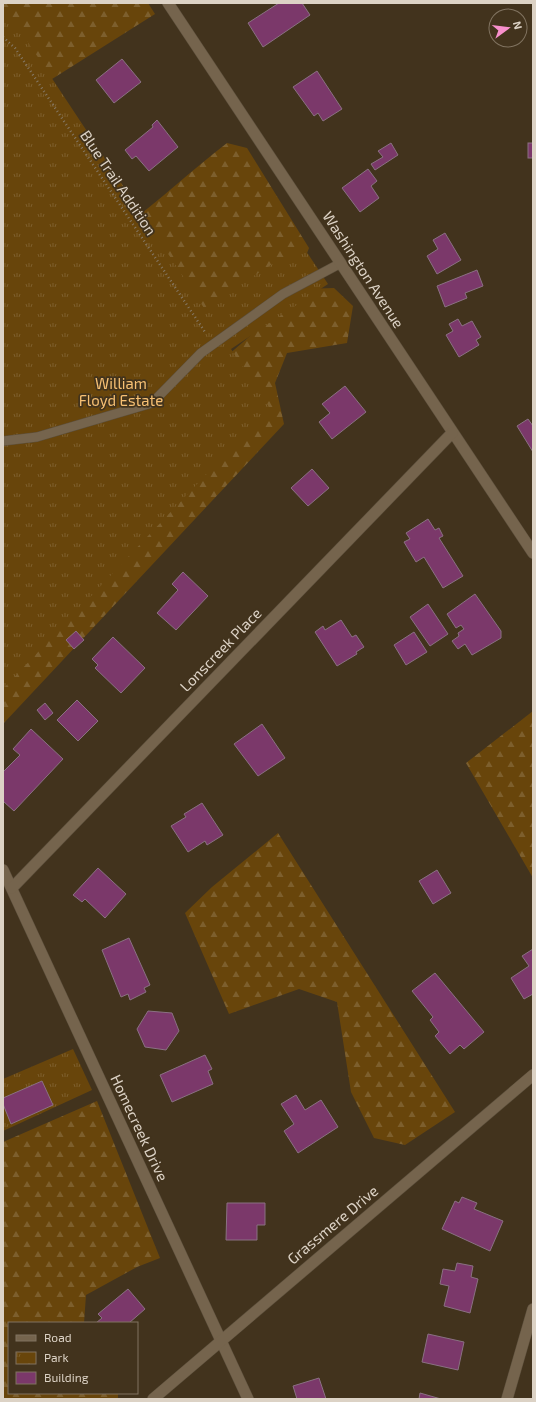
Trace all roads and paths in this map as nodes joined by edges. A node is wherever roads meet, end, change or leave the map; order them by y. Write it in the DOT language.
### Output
graph roads {
  1 [pos="168,3"];
  2 [pos="3,37"];
  3 [pos="341,263"];
  4 [pos="213,344"];
  5 [pos="452,433"];
  6 [pos="3,441"];
  7 [pos="533,553"];
  8 [pos="3,870"];
  9 [pos="12,888"];
  10 [pos="533,1075"];
  11 [pos="533,1309"];
  12 [pos="221,1340"];
  13 [pos="153,1399"];
  14 [pos="248,1399"];
  15 [pos="507,1399"];
  1 -- 3 [label="street, Washington Avenue"];
  2 -- 4 [label="path, Blue Trail Addition"];
  3 -- 4 [label="lane"];
  3 -- 5 [label="street, Washington Avenue"];
  4 -- 6 [label="lane"];
  5 -- 7 [label="street, Washington Avenue"];
  5 -- 9 [label="street, Lonscreek Place"];
  8 -- 9 [label="street, Homecreek Drive"];
  9 -- 12 [label="street, Homecreek Drive"];
  10 -- 12 [label="street, Grassmere Drive"];
  11 -- 15 [label="street"];
  12 -- 13 [label="street, Grassmere Drive"];
  12 -- 14 [label="street, Homecreek Drive"];
}
